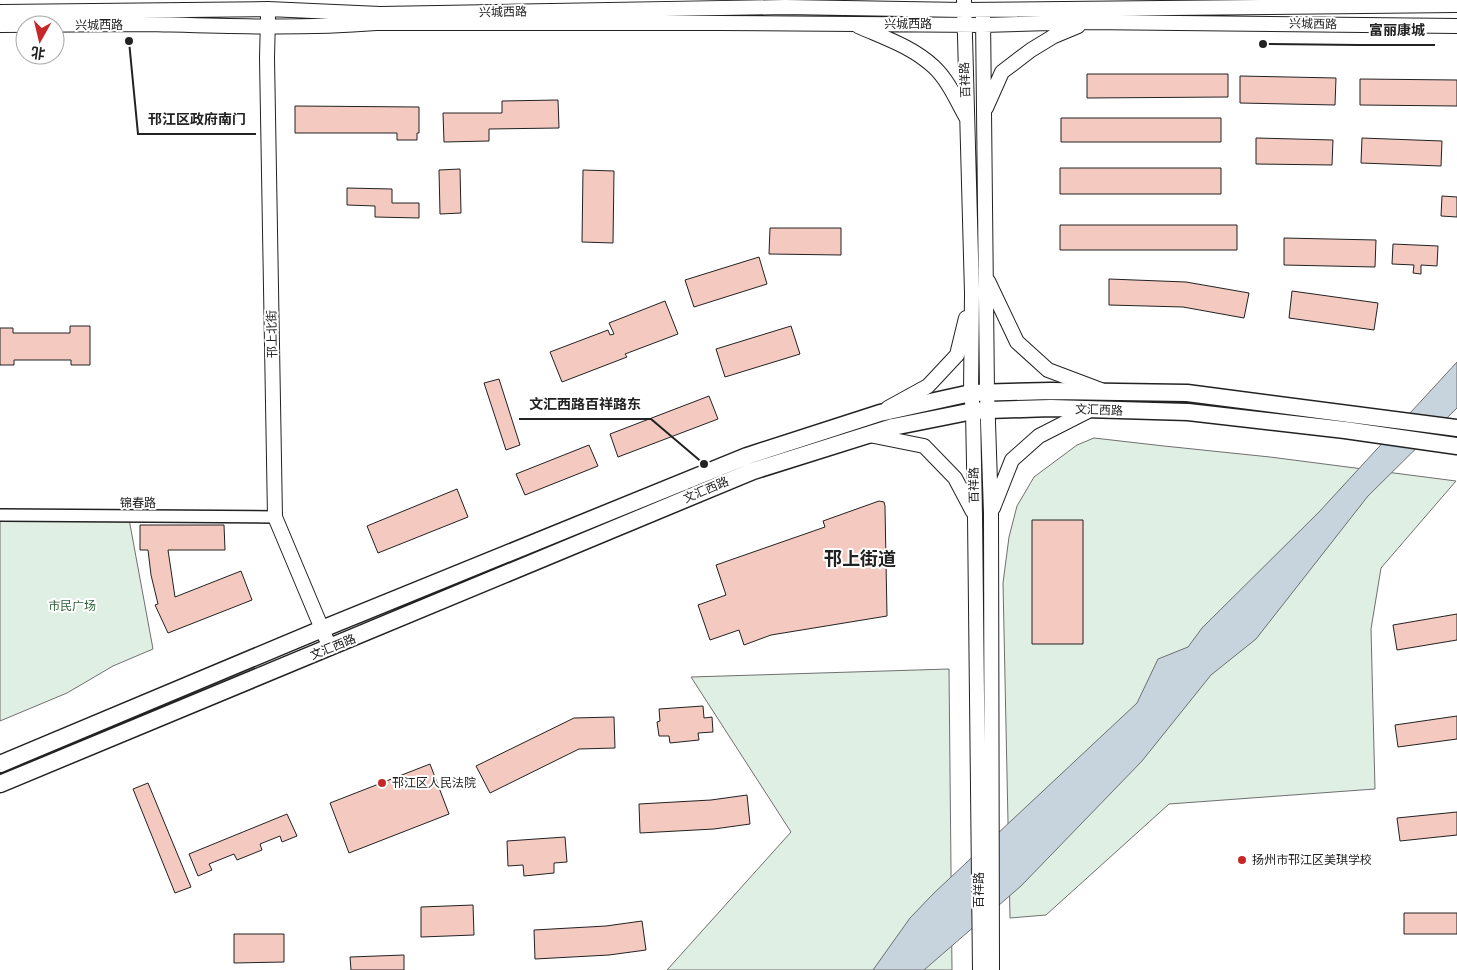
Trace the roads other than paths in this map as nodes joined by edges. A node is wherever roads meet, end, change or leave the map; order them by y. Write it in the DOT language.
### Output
graph roads {
  1 [pos="892,0"];
  2 [pos="1053,0"];
  3 [pos="982,4"];
  4 [pos="268,5"];
  5 [pos="964,5"];
  6 [pos="1457,5"];
  7 [pos="870,8"];
  8 [pos="1074,8"];
  9 [pos="0,12"];
  10 [pos="1086,22"];
  11 [pos="853,24"];
  12 [pos="0,25"];
  13 [pos="964,25"];
  14 [pos="983,25"];
  15 [pos="1457,26"];
  16 [pos="268,27"];
  17 [pos="984,113"];
  18 [pos="967,120"];
  19 [pos="986,277"];
  20 [pos="972,293"];
  21 [pos="987,392"];
  22 [pos="1107,392"];
  23 [pos="971,393"];
  24 [pos="981,410"];
  25 [pos="1092,410"];
  26 [pos="880,413"];
  27 [pos="1457,428"];
  28 [pos="869,435"];
  29 [pos="1456,446"];
  30 [pos="991,513"];
  31 [pos="0,515"];
  32 [pos="975,516"];
  33 [pos="275,517"];
  34 [pos="322,629"];
  35 [pos="330,648"];
  36 [pos="0,764"];
  37 [pos="0,784"];
  38 [pos="980,970"];
  39 [pos="992,970"];
  1 -- 7 [label="street"];
  2 -- 8 [label="street"];
  3 -- 5 [label="street, 兴城西路"];
  3 -- 8 [label="street, 兴城西路"];
  3 -- 14 [label="street, 百祥路"];
  4 -- 7 [label="street, 兴城西路"];
  4 -- 9 [label="street, 兴城西路"];
  4 -- 16 [label="street, 邗上北街"];
  5 -- 7 [label="street, 兴城西路"];
  5 -- 13 [label="street, 百祥路"];
  6 -- 8 [label="street, 兴城西路"];
  10 -- 14 [label="street, 兴城西路"];
  10 -- 15 [label="street, 兴城西路"];
  10 -- 17 [label="street"];
  11 -- 13 [label="street, 兴城西路"];
  11 -- 16 [label="street, 兴城西路"];
  11 -- 18 [label="street"];
  12 -- 16 [label="street, 兴城西路"];
  13 -- 14 [label="street, 兴城西路"];
  13 -- 18 [label="street, 百祥路"];
  14 -- 17 [label="street, 百祥路"];
  16 -- 33 [label="street, 邗上北街"];
  17 -- 19 [label="street, 百祥路"];
  18 -- 20 [label="street, 百祥路"];
  19 -- 21 [label="street, 百祥路"];
  19 -- 22 [label="street"];
  20 -- 23 [label="street, 百祥路"];
  20 -- 26 [label="street"];
  21 -- 22 [label="main road, 文汇西路"];
  21 -- 23 [label="main road, 文汇西路"];
  21 -- 24 [label="street, 百祥路"];
  22 -- 27 [label="main road, 文汇西路"];
  23 -- 24 [label="street, 百祥路"];
  23 -- 26 [label="main road, 文汇西路"];
  24 -- 25 [label="main road, 文汇西路"];
  24 -- 28 [label="main road, 文汇西路"];
  24 -- 30 [label="street, 百祥路"];
  24 -- 32 [label="street, 百祥路"];
  25 -- 29 [label="main road, 文汇西路"];
  25 -- 30 [label="street"];
  26 -- 34 [label="main road, 文汇西路"];
  28 -- 32 [label="street"];
  28 -- 35 [label="main road, 文汇西路"];
  30 -- 39 [label="street, 百祥路"];
  31 -- 33 [label="street, 锦春路"];
  32 -- 38 [label="street, 百祥路"];
  33 -- 34 [label="street, 邗上北街"];
  34 -- 35 [label="street, 邗上北街"];
  34 -- 36 [label="main road, 文汇西路"];
  35 -- 37 [label="main road, 文汇西路"];
}
